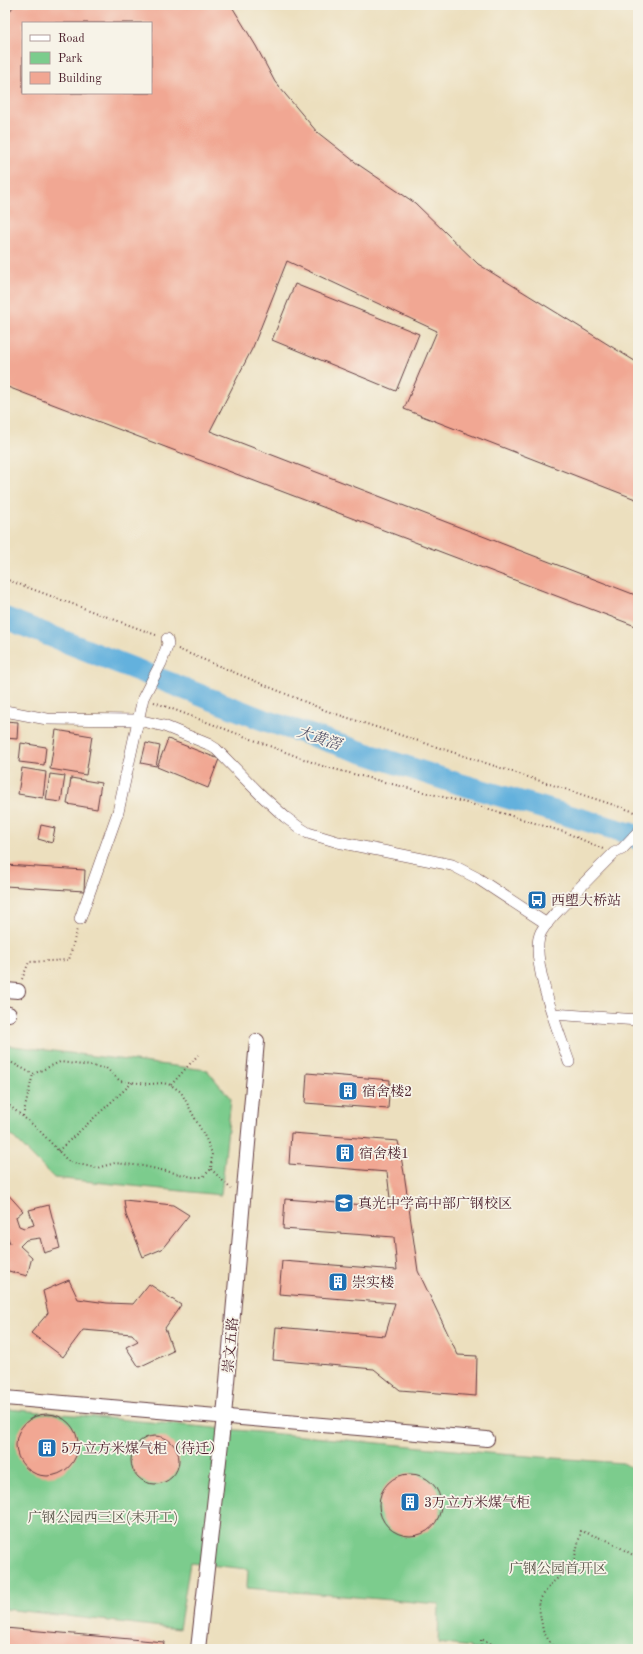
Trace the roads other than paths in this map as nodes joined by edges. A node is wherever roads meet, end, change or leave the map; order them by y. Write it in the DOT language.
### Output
graph roads {
  1 [pos="167,642"];
  2 [pos="5,711"];
  3 [pos="138,720"];
  4 [pos="638,832"];
  5 [pos="80,918"];
  6 [pos="547,924"];
  7 [pos="553,1014"];
  8 [pos="638,1020"];
  9 [pos="257,1041"];
  10 [pos="569,1062"];
  11 [pos="9,1399"];
  12 [pos="224,1416"];
  13 [pos="487,1440"];
  14 [pos="198,1649"];
  1 -- 3 [label="street"];
  2 -- 3 [label="street"];
  3 -- 5 [label="street"];
  3 -- 6 [label="street"];
  4 -- 6 [label="street"];
  6 -- 7 [label="street"];
  7 -- 8 [label="street"];
  7 -- 10 [label="street"];
  9 -- 12 [label="street, 崇文五路"];
  11 -- 12 [label="street"];
  12 -- 13 [label="street"];
  12 -- 14 [label="street, 崇文五路"];
}
